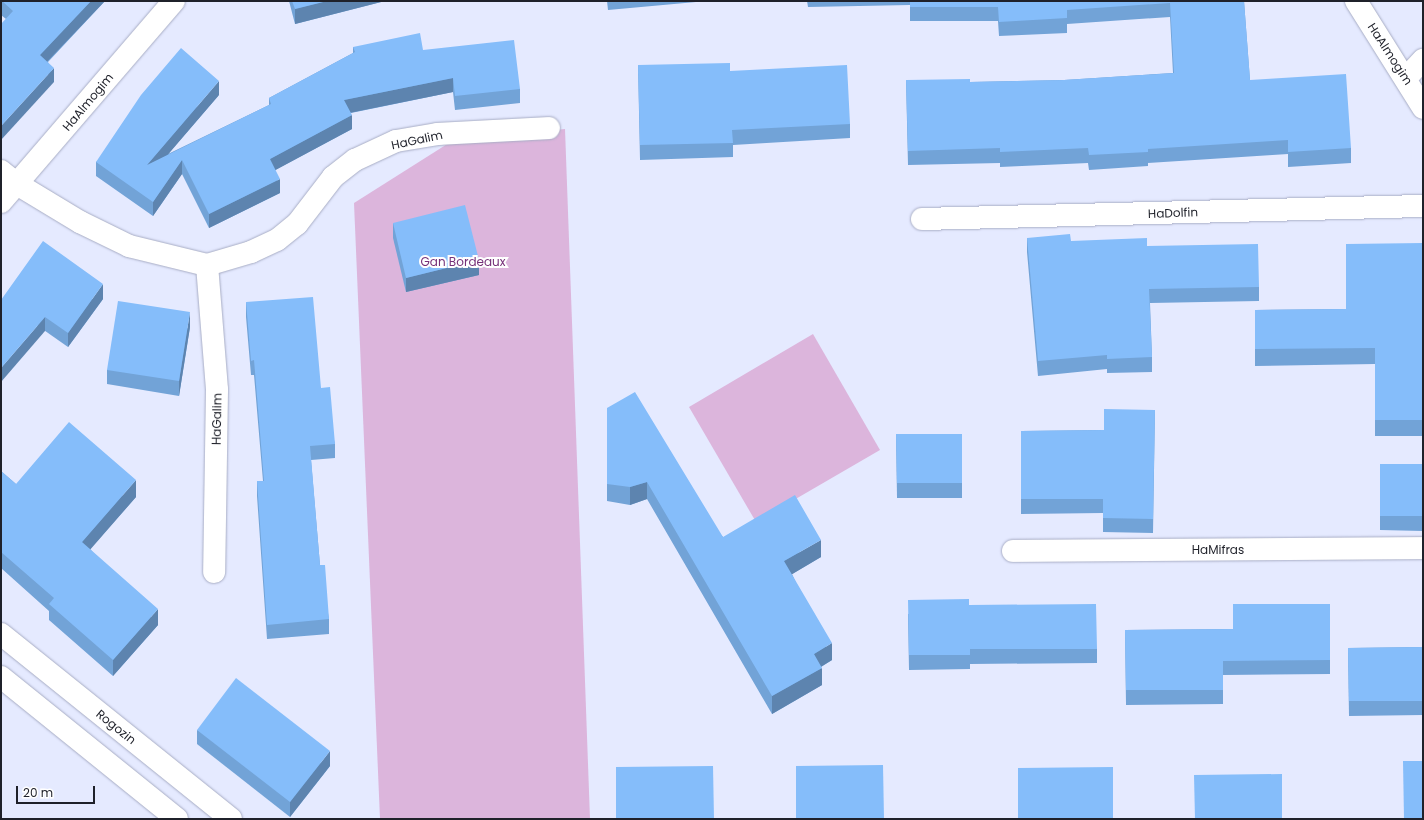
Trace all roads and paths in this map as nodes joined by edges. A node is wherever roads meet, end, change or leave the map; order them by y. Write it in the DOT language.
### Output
graph roads {
  1 [pos="174,1"];
  2 [pos="1356,1"];
  3 [pos="1423,60"];
  4 [pos="1406,78"];
  5 [pos="1423,108"];
  6 [pos="549,128"];
  7 [pos="9,178"];
  8 [pos="1,202"];
  9 [pos="1423,206"];
  10 [pos="922,219"];
  11 [pos="207,266"];
  12 [pos="1423,548"];
  13 [pos="1013,551"];
  14 [pos="214,572"];
  15 [pos="1,634"];
  16 [pos="1,677"];
  17 [pos="177,819"];
  18 [pos="231,819"];
  1 -- 7 [label="street, HaAlmogim"];
  2 -- 4 [label="street, HaAlmogim"];
  3 -- 4 [label="street"];
  4 -- 5 [label="street, HaAlmogim"];
  6 -- 11 [label="street, HaGalim"];
  7 -- 8 [label="street, HaAlmogim"];
  7 -- 11 [label="street"];
  9 -- 10 [label="street, HaDolfin"];
  11 -- 14 [label="street, HaGalim"];
  12 -- 13 [label="street, HaMifras"];
  15 -- 18 [label="street, Rogozin"];
  16 -- 17 [label="street"];
}
